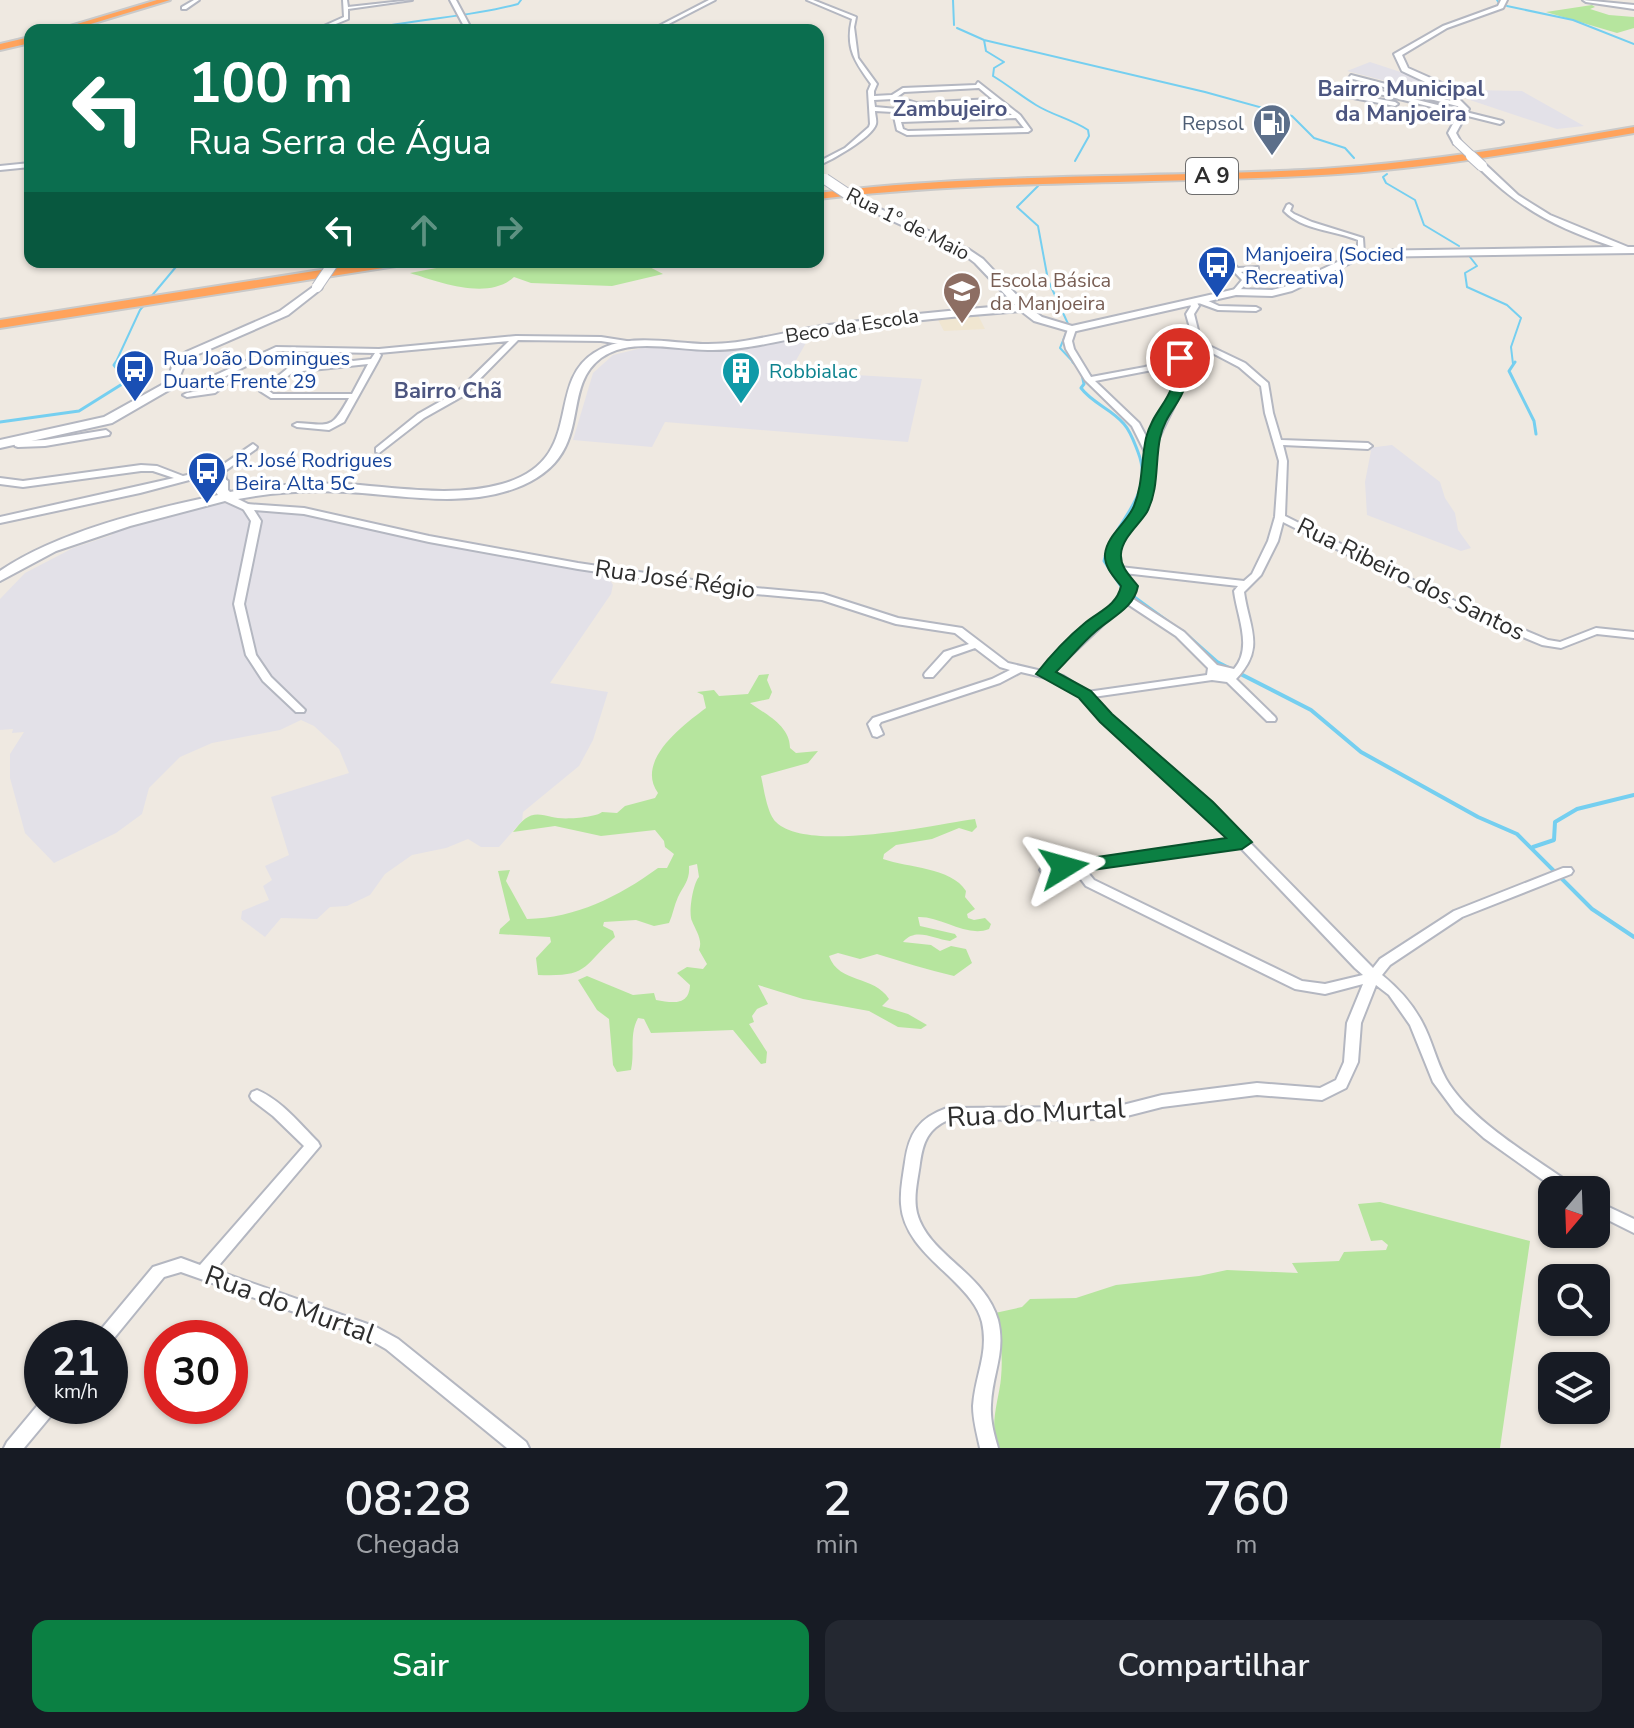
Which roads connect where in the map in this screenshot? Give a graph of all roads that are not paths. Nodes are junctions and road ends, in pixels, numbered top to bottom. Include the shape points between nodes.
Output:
1 (166, 0) edge
2 (173, 0) edge
3 (197, 0) edge
4 (345, 0) edge
5 (410, 0) edge
6 (453, 0) edge
7 (713, 0) edge
8 (809, 0) edge
9 (1504, 0) edge
10 (1590, 0) edge
11 (1634, 7) edge
12 (184, 8) dead end
13 (347, 8) junction
14 (82, 24) edge
15 (89, 24) edge
16 (332, 24) edge
17 (467, 24) edge
18 (665, 24) edge
19 (24, 41) edge
20 (0, 46) edge
21 (1351, 77) dead end
22 (1353, 86) dead end
23 (1345, 95) dead end
24 (893, 97) junction
25 (872, 98) junction
26 (993, 101) junction
27 (873, 109) junction
28 (1461, 113) junction
29 (1018, 116) junction
30 (899, 120) junction
31 (1500, 122) dead end
32 (1634, 127) edge
33 (1320, 159) dead end
34 (1407, 160) junction
35 (824, 161) edge
36 (1421, 163) junction
37 (24, 166) edge
38 (1164, 166) dead end
39 (0, 168) edge
40 (1078, 176) junction
41 (1347, 178) dead end
42 (824, 181) edge
43 (824, 183) edge
44 (1192, 187) dead end
45 (824, 195) edge
46 (1289, 206) dead end
47 (1634, 250) edge
48 (1361, 254) junction
49 (1225, 259) dead end
50 (318, 268) edge
51 (330, 268) edge
52 (354, 268) edge
53 (1256, 268) dead end
54 (1236, 270) junction
55 (1308, 279) junction
56 (1246, 280) junction
57 (191, 291) junction
58 (1236, 292) junction
59 (1196, 301) junction
60 (104, 305) junction
61 (1023, 308) junction
62 (1256, 309) dead end
63 (0, 318) edge
64 (0, 324) edge
65 (1066, 328) junction
66 (516, 338) junction
67 (1198, 343) junction
68 (633, 344) junction
69 (379, 351) junction
70 (1180, 358) junction
71 (374, 361) junction
72 (245, 364) junction
73 (1089, 380) junction
74 (172, 384) junction
75 (187, 395) dead end
76 (354, 396) junction
77 (297, 425) dead end
78 (106, 433) dead end
79 (17, 440) junction
80 (1277, 442) junction
81 (0, 444) edge
82 (1368, 446) dead end
83 (253, 447) dead end
84 (379, 450) dead end
85 (1149, 452) junction
86 (193, 476) junction
87 (0, 481) edge
88 (223, 482) junction
89 (241, 492) junction
90 (247, 507) junction
91 (1280, 517) junction
92 (0, 520) edge
93 (1116, 569) junction
94 (0, 577) edge
95 (1244, 584) junction
96 (1127, 595) junction
97 (1634, 635) edge
98 (978, 644) junction
99 (1017, 670) junction
100 (1212, 672) junction
101 (1045, 674) junction
102 (1235, 674) junction
103 (929, 675) dead end
104 (1085, 695) junction
105 (300, 710) dead end
106 (1271, 719) dead end
107 (877, 734) dead end
108 (1242, 842) junction
109 (1082, 865) junction
110 (1046, 870) dead end
111 (1567, 871) dead end
112 (1373, 977) junction
113 (257, 1096) dead end
114 (1549, 1176) edge
115 (1610, 1214) edge
116 (1634, 1226) edge
117 (203, 1273) junction
118 (119, 1320) edge
119 (33, 1424) edge
120 (13, 1448) edge
121 (520, 1448) edge
122 (989, 1448) edge

1 - 14 highway
2 - 15 highway
3 - 12 street
4 - 13 street
5 - 13 street
6 - 17 street
7 - 18 street
8 - 25 street via 854,18 854,53 873,80
9 - 28 street via 1501,7 1445,27 1398,54 1405,69 1441,86
10 - 11 street
13 - 16 street via 346,18
19 - 20 highway
21 - 28 street
22 - 28 street
23 - 28 street
24 - 25 street
24 - 26 street via 916,105
24 - 26 street via 903,90 979,85
25 - 27 street
26 - 29 street
27 - 30 street via 895,110
27 - 35 street via 871,128
28 - 31 street
28 - 47 street, bridge via 1452,133 1457,142 1519,202 1555,224
29 - 30 street
29 - 30 street via 1028,130 914,133 900,130
32 - 34 highway, A 9
32 - 36 highway, A 9
33 - 34 highway
34 - 40 highway, A 9
36 - 40 highway, A 9 via 1303,173
36 - 41 highway
37 - 39 street
38 - 40 highway
40 - 42 highway, A 9
40 - 44 highway
40 - 45 highway, A 9
43 - 61 street, Rua 1º de Maio, bridge via 965,251
46 - 48 street via 1294,220 1361,239
47 - 48 street
48 - 55 street
49 - 54 street
50 - 57 highway
51 - 74 street, bridge via 317,287 284,313 180,361
52 - 57 highway
53 - 54 street
54 - 56 street
55 - 56 street
55 - 58 street via 1272,293
56 - 58 street
57 - 60 highway
58 - 59 street
59 - 62 street via 1218,308
59 - 65 street
59 - 67 street via 1190,314
60 - 63 highway
60 - 64 highway
61 - 65 street, Rua 1º de Maio
61 - 68 street, Beco da Escola via 928,314 716,347
65 - 73 street via 1070,349
66 - 68 street
66 - 69 street
66 - 84 street via 460,394 421,416
67 - 70 street
67 - 80 street via 1242,365 1265,385
68 - 89 street via 599,354 583,367 555,457 540,473 509,486 447,493 321,487
69 - 71 street
69 - 72 street via 276,349
70 - 73 street
70 - 85 street via 1183,379
71 - 76 street
71 - 76 street via 291,370 264,391 271,396
72 - 74 street via 207,382
72 - 75 street via 212,391
73 - 85 street via 1136,425
74 - 79 street via 108,420
76 - 77 street via 335,425
78 - 79 street via 32,444
79 - 81 street
80 - 82 street
80 - 91 street via 1283,461
83 - 88 street
85 - 93 street via 1148,487 1140,510 1115,545
86 - 87 street via 175,477 154,468 23,484
86 - 88 street
86 - 92 street
88 - 89 street
88 - 90 street
88 - 94 street via 48,548
89 - 90 street
90 - 98 street, Rua José Régio via 304,511 578,566 823,597 896,621 958,630
90 - 105 street via 256,521 239,604 251,655 267,679
91 - 95 street via 1262,564
91 - 97 street, Rua Ribeiro dos Santos via 1455,605 1546,643 1561,645 1596,631
93 - 95 street
93 - 96 street via 1130,586
95 - 102 street via 1239,596 1248,648
96 - 100 street via 1180,634
96 - 101 street
98 - 99 street, Rua José Régio
98 - 103 street via 948,654
99 - 101 street, Rua José Régio
99 - 107 street via 877,720
100 - 102 street
100 - 104 street
101 - 104 street, Rua José Régio
102 - 106 street
104 - 108 street, Rua José Régio
108 - 109 street
108 - 112 street, Rua José Régio
109 - 110 street
109 - 112 street via 1080,871 1090,883 1300,986 1325,989
111 - 112 street via 1458,914 1385,962
112 - 114 street, Rua José Régio via 1394,992 1416,1023 1440,1082 1461,1109
112 - 122 street, Rua do Murtal via 1354,1023 1351,1062 1341,1084 1322,1094 1257,1089 1115,1113 947,1114 923,1127 915,1146 910,1214 921,1240 968,1280 986,1312 993,1339 981,1408
113 - 117 street via 313,1146
115 - 116 street
117 - 118 street, Rua do Murtal via 181,1265 159,1272
117 - 121 street, Rua do Murtal via 392,1344
119 - 120 street

